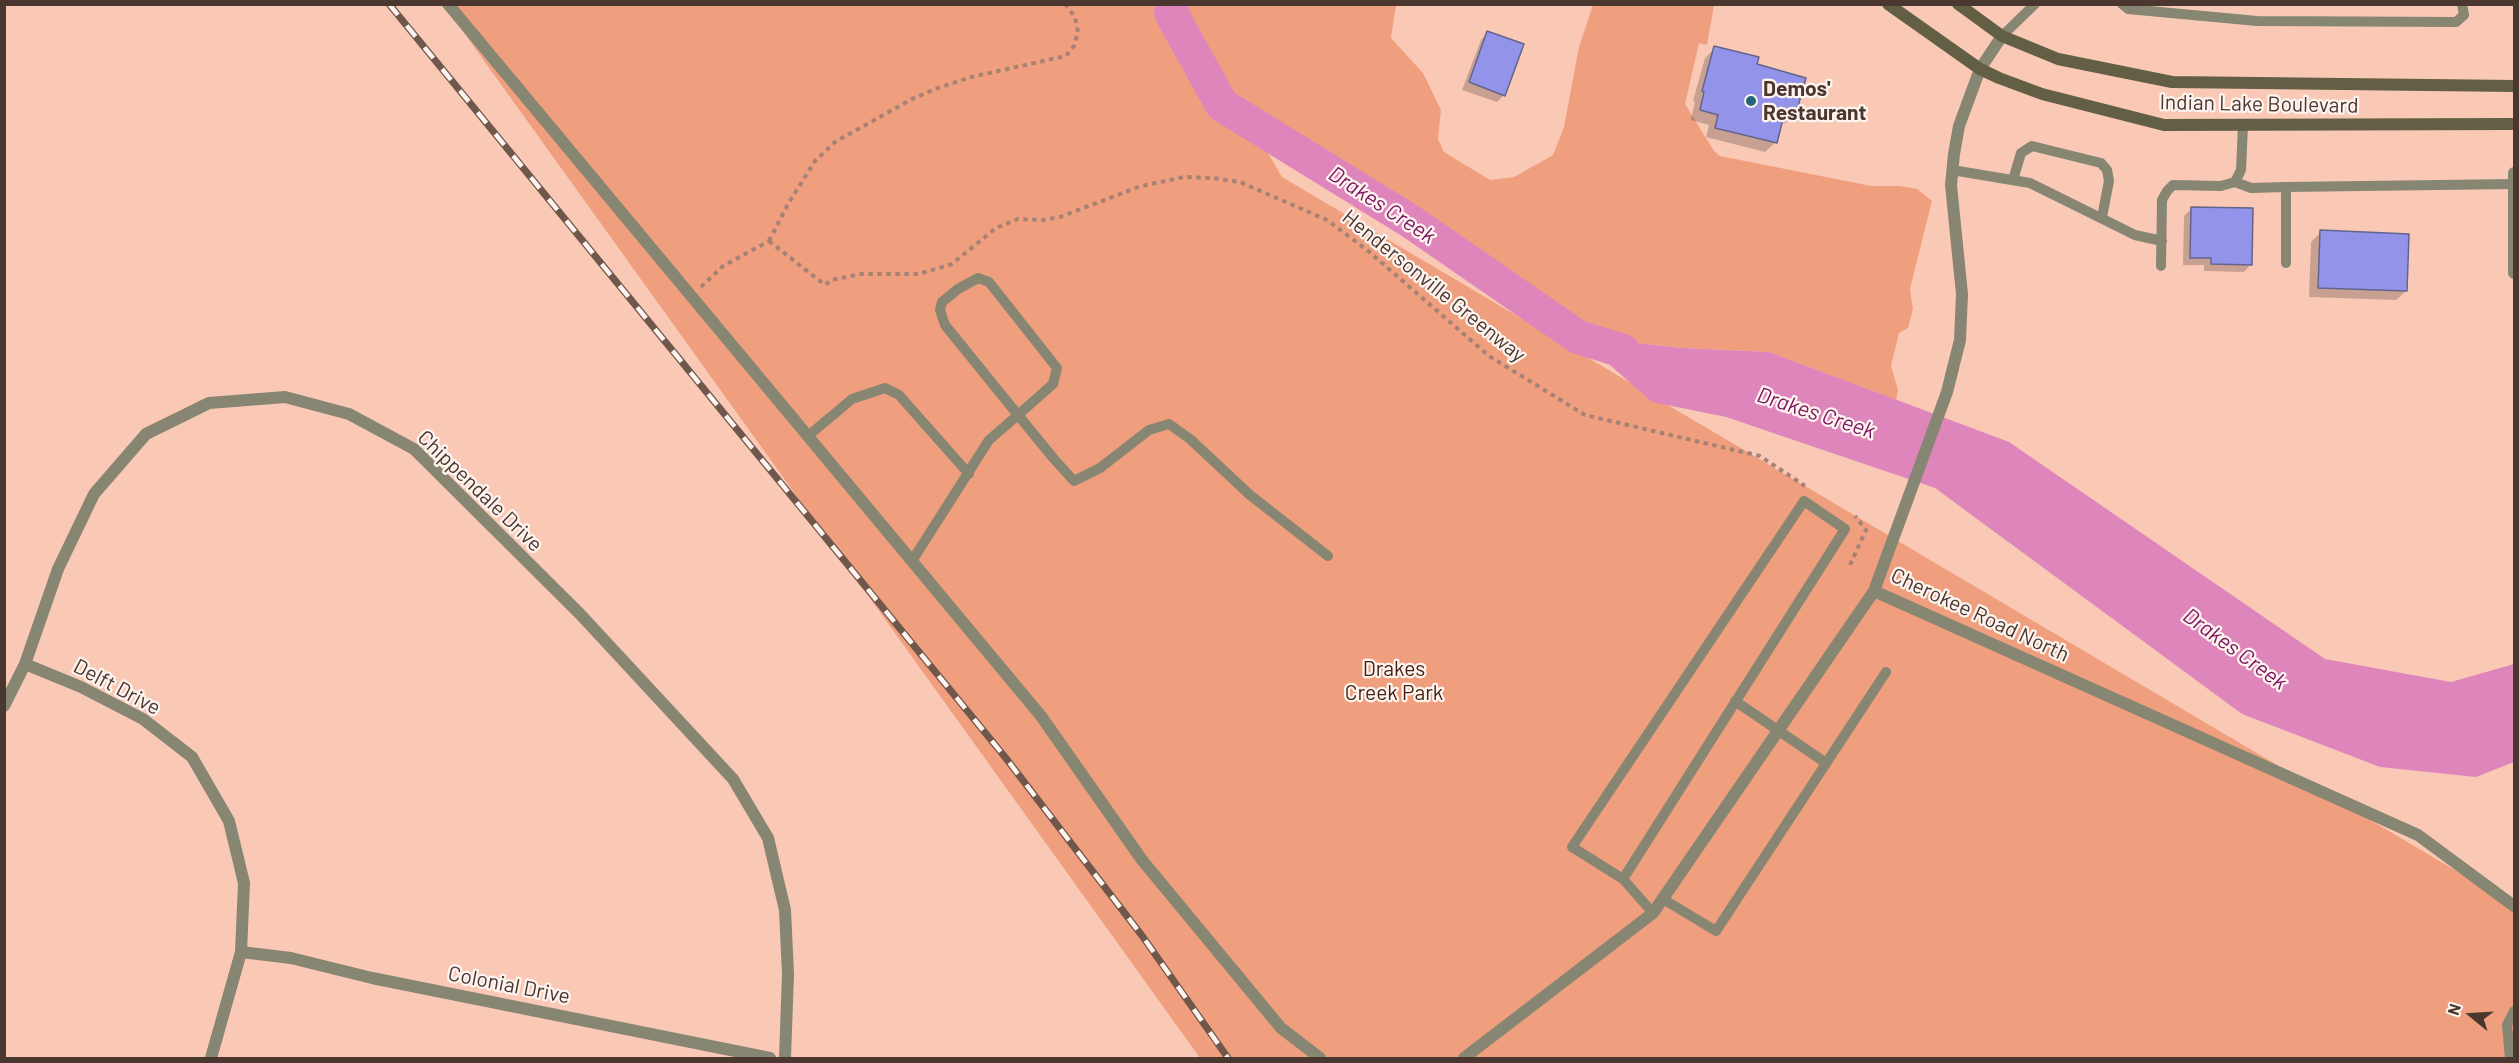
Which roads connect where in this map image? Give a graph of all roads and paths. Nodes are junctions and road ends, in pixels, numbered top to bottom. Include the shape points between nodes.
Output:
1 (448, 4) edge
2 (1065, 4) edge
3 (1888, 4) edge
4 (1958, 4) edge
5 (2035, 4) edge
6 (2122, 4) edge
7 (2462, 4) edge
8 (2002, 36) junction
9 (1980, 69) junction
10 (2514, 86) edge
11 (2514, 124) edge
12 (2243, 125) junction
13 (1952, 170) junction
14 (2514, 173) edge
15 (2013, 180) junction
16 (2235, 182) junction
17 (2514, 184) edge
18 (2286, 188) junction
19 (2103, 217) junction
20 (769, 241) junction
21 (2162, 241) junction
22 (2286, 263) dead end
23 (2161, 266) dead end
24 (2514, 273) edge
25 (693, 298) junction
26 (1018, 415) junction
27 (808, 436) junction
28 (969, 474) junction
29 (1808, 488) dead end
30 (1847, 512) dead end
31 (1328, 556) dead end
32 (912, 561) junction
33 (1850, 565) dead end
34 (1874, 591) junction
35 (25, 664) junction
36 (1886, 672) dead end
37 (1735, 701) junction
38 (4, 706) edge
39 (1779, 730) junction
40 (1826, 763) junction
41 (1623, 879) junction
42 (1663, 899) junction
43 (2514, 906) edge
44 (1653, 913) junction
45 (241, 952) junction
46 (2514, 1011) edge
47 (211, 1059) edge
48 (770, 1059) edge
49 (785, 1059) edge
50 (1320, 1059) edge
51 (1464, 1059) edge
52 (2510, 1059) edge

1 - 25 street
2 - 20 path via 1075,17 1078,32 1066,56 938,88 835,142 815,161
3 - 9 main road, Indian Lake Boulevard
4 - 8 main road, Indian Lake Boulevard
5 - 8 lane
6 - 7 lane via 2128,9 2258,21 2445,22 2456,22 2464,15
8 - 9 street, Cherokee Road North
8 - 10 main road, Indian Lake Boulevard via 2058,59 2172,82
9 - 12 main road, Indian Lake Boulevard via 2042,94 2164,125
9 - 13 street, Cherokee Road North via 1959,126
11 - 12 main road, Indian Lake Boulevard
12 - 16 lane via 2241,170
13 - 15 lane
13 - 34 street, Cherokee Road North via 1962,294 1960,340 1947,392
14 - 17 street
15 - 19 lane via 2030,183
15 - 19 lane via 2021,153 2032,146 2101,163 2108,170 2109,181
16 - 18 lane via 2251,188
16 - 21 lane via 2221,186 2173,185 2162,200
17 - 18 lane
17 - 24 street
18 - 22 lane
19 - 21 lane via 2135,235
20 - 25 path via 723,267 705,281
20 - 29 path, Hendersonville Greenway via 825,285 831,280 861,274 919,274 952,264 996,228 1018,219 1060,217 1141,186 1184,177 1240,182 1327,220 1489,356 1585,415 1760,456
21 - 23 lane
25 - 27 street
26 - 26 lane via 1053,384 1057,368 988,282 978,278 942,302 940,310 945,325
26 - 28 lane via 989,440
26 - 31 lane via 1074,481 1100,468 1149,430 1169,424
27 - 28 lane via 852,399 885,388 899,395
27 - 32 street
28 - 32 lane
30 - 33 path via 1866,530
32 - 50 street via 1041,716 1149,869 1281,1028
34 - 39 street
34 - 43 street, Cherokee Road North via 2418,835
35 - 38 street, Chippendale Drive
35 - 45 street, Delft Drive via 81,687 142,719 192,757 229,821 244,883
35 - 49 street, Chippendale Drive via 58,569 94,494 146,434 208,403 285,397 349,414 414,450 580,614 733,779 768,838 785,910
36 - 40 lane
37 - 39 lane
37 - 41 lane
37 - 41 lane via 1845,529 1804,501 1572,847
39 - 40 lane
39 - 42 street
40 - 42 lane via 1716,931
41 - 44 lane
42 - 44 street
44 - 51 street
45 - 47 street, Delft Drive
45 - 48 street, Colonial Drive via 291,958
46 - 52 lane via 2507,1025

